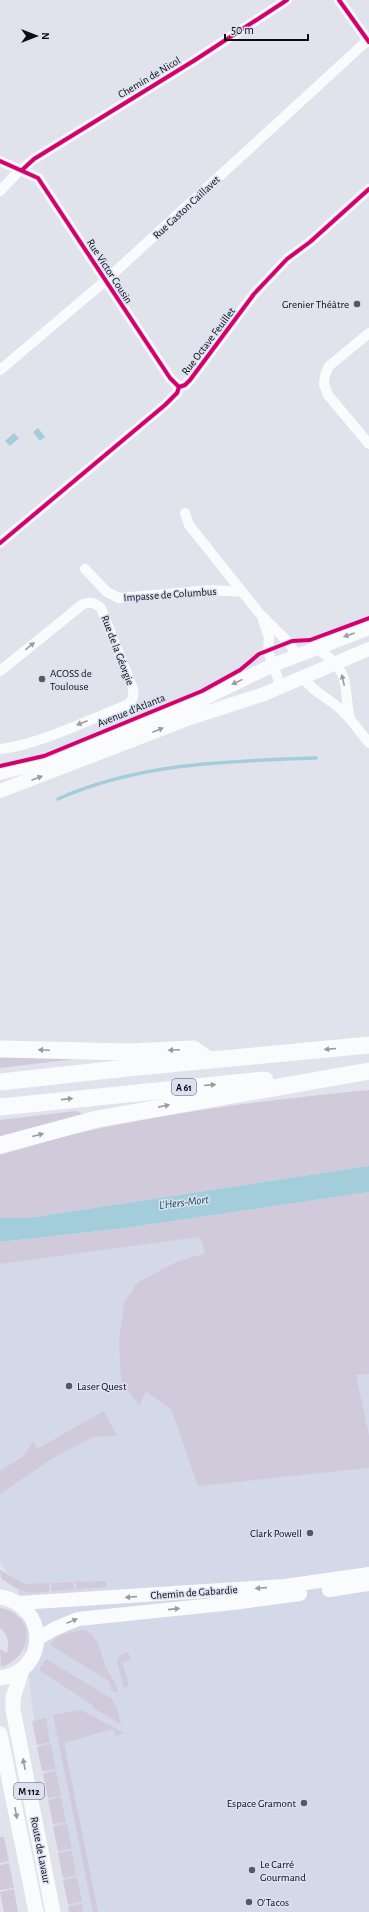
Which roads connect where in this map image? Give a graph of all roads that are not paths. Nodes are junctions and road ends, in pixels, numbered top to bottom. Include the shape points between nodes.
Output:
1 (287, 0) edge
2 (339, 0) edge
3 (368, 41) edge
4 (0, 161) edge
5 (22, 170) junction
6 (369, 189) edge
7 (0, 191) edge
8 (105, 281) junction
9 (369, 333) edge
10 (0, 370) edge
11 (179, 387) junction
12 (369, 444) edge
13 (185, 513) dead end
14 (0, 543) edge
15 (85, 569) dead end
16 (243, 592) junction
17 (259, 613) junction
18 (369, 628) edge
19 (315, 648) junction
20 (369, 649) edge
21 (297, 655) junction
22 (335, 664) junction
23 (273, 665) junction
24 (0, 670) edge
25 (303, 677) junction
26 (281, 687) junction
27 (350, 718) junction
28 (369, 743) edge
29 (0, 749) edge
30 (0, 773) edge
31 (0, 791) edge
32 (369, 1045) edge
33 (0, 1049) edge
34 (209, 1060) junction
35 (369, 1071) edge
36 (0, 1082) edge
37 (0, 1107) edge
38 (0, 1145) edge
39 (369, 1574) edge
40 (369, 1584) edge
41 (7, 1596) edge
42 (37, 1639) junction
43 (22, 1670) junction
44 (0, 1678) edge
45 (0, 1734) edge
46 (36, 1912) edge
47 (53, 1912) edge

1 - 5 street, Chemin de Nicol via 34,159
2 - 3 street
3 - 8 street, Rue Gaston Caillavet
4 - 5 street, Rue Victor Cousin
5 - 7 street, Chemin de Nicol
5 - 8 street, Rue Victor Cousin via 38,178
6 - 11 street, Rue Octave Feuillet via 310,242 287,259 254,294 190,380
8 - 10 street, Rue Gaston Caillavet
8 - 11 street, Rue Victor Cousin via 170,378
9 - 12 street via 330,366 324,384 328,395
11 - 14 street, Rue Octave Feuillet via 178,393 165,405
13 - 16 street, Impasse de Columbus via 189,525
15 - 16 street, Impasse de Columbus via 107,592 119,598 212,590
16 - 17 street, Impasse de Columbus
17 - 21 street, Impasse de Columbus via 288,642
17 - 23 street, Impasse de Columbus via 267,630 268,651
18 -> 19 main road, Avenue d'Atlanta
19 - 21 main road, Avenue d'Atlanta
19 - 22 street via 325,653
20 - 22 main road
21 - 23 main road, Avenue d'Atlanta
21 - 25 main road
22 - 25 main road
27 -> 22 street via 342,673
23 - 26 street, Impasse de Columbus
23 -> 30 main road, Avenue d'Atlanta via 178,711 59,758
24 -> 29 street, Rue de la Géorgie via 83,604 96,603 101,608 134,696 127,705 38,740
25 - 26 main road
25 - 27 street via 308,685
31 -> 26 main road via 190,718
27 - 28 street
32 -> 34 highway, A 61
34 -> 33 highway via 193,1049 108,1052
34 - 36 highway, A 61
37 -> 35 highway, A 61 via 162,1089
38 -> 35 highway via 97,1119
39 -> 41 main road, Chemin de Gabardie via 285,1586
42 -> 40 main road, Chemin de Gabardie via 78,1619 233,1603
41 - 42 main road via 30,1615
42 - 43 main road, Route de Lavaur via 34,1652
43 - 44 main road
47 -> 43 main road, Route de Lavaur / M 112 via 13,1710 13,1698
45 -> 46 main road, Route de Lavaur / M 112

